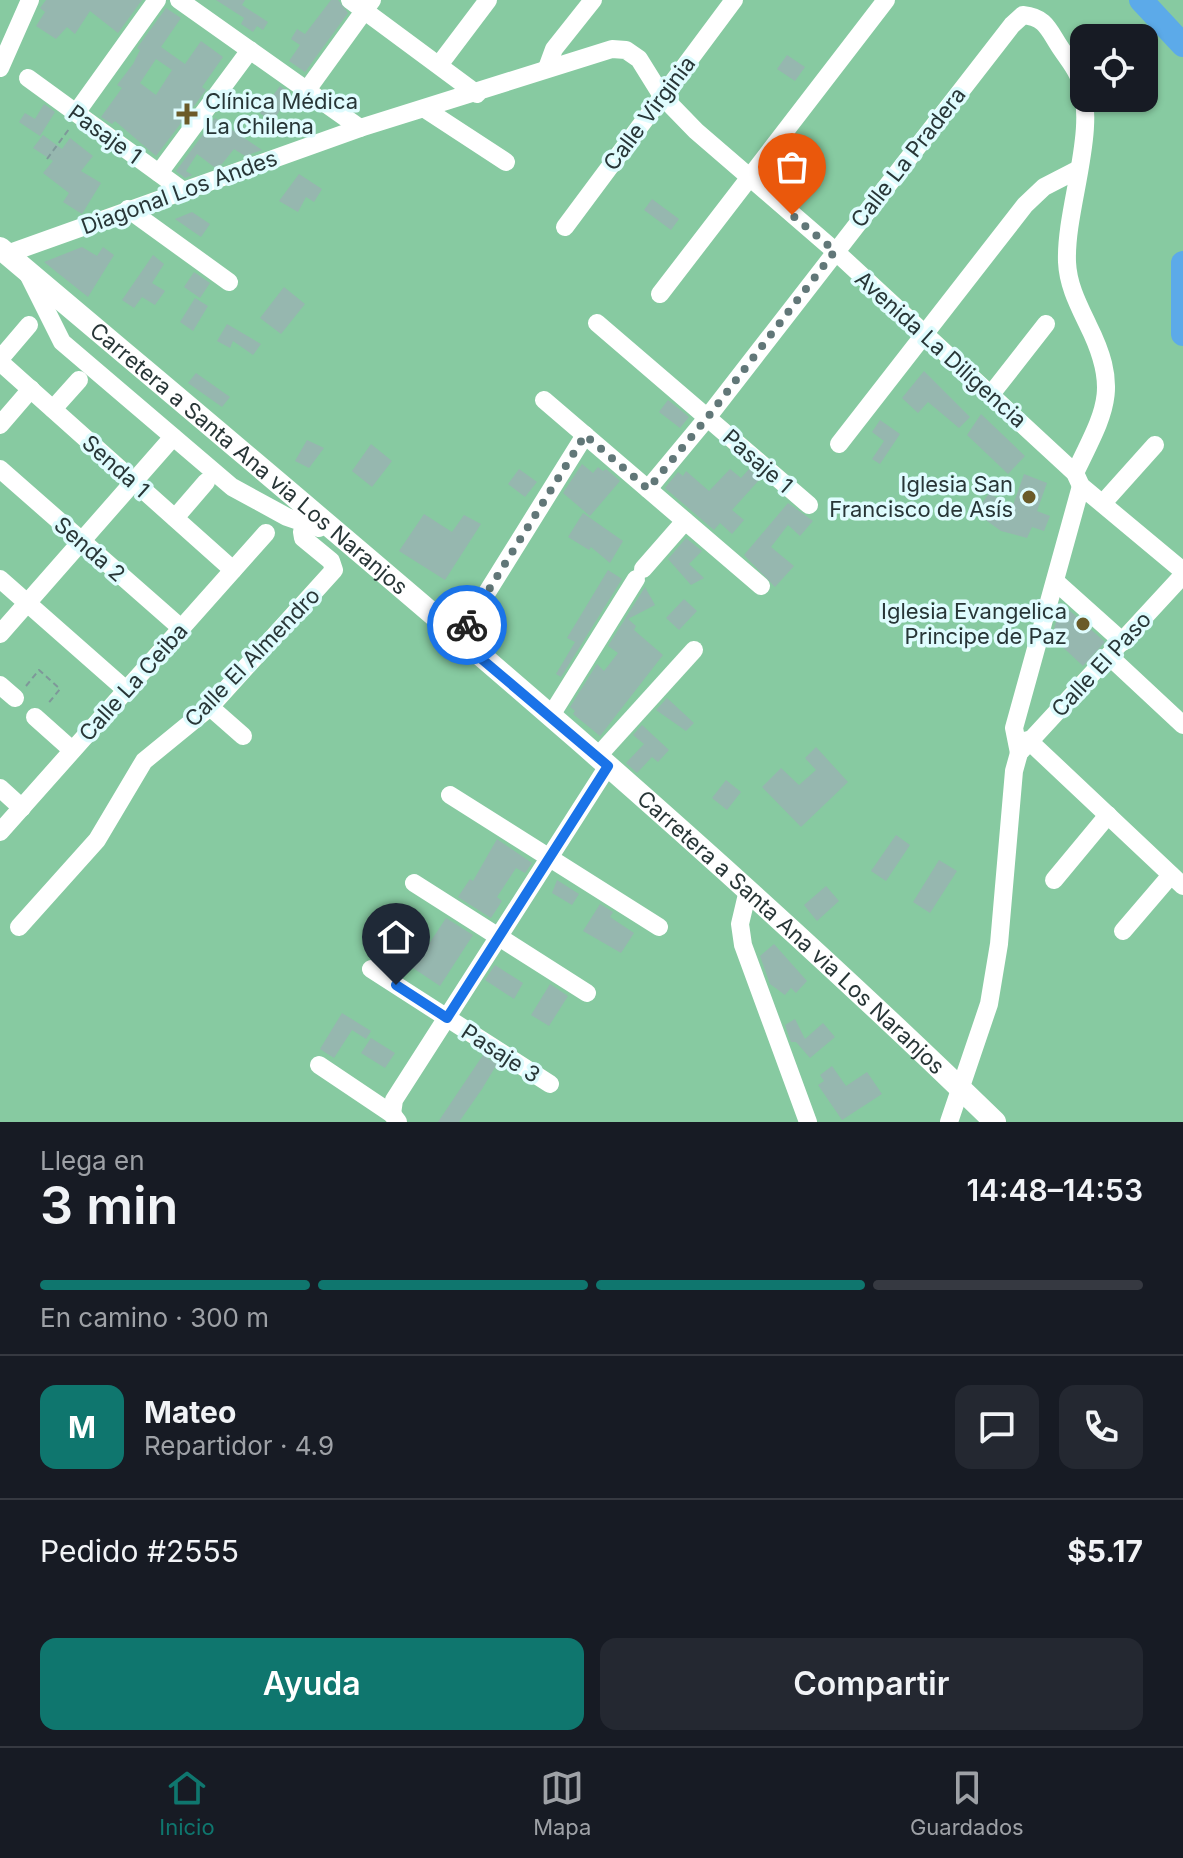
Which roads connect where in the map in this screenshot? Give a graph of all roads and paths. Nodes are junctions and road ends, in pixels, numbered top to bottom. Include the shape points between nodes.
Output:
1 (30, 0) edge
2 (157, 0) edge
3 (179, 0) edge
4 (488, 0) edge
5 (593, 0) edge
6 (734, 0) edge
7 (886, 0) edge
8 (362, 4) edge
9 (250, 50) junction
10 (626, 50) joint
11 (439, 65) junction
12 (0, 68) edge
13 (547, 68) junction
14 (28, 78) dead end
15 (307, 90) junction
16 (477, 94) junction
17 (662, 96) junction
18 (425, 109) junction
19 (78, 114) junction
20 (360, 128) junction
21 (47, 159) dead end
22 (506, 162) dead end
23 (1077, 170) junction
24 (159, 173) junction
25 (750, 178) junction
26 (182, 190) junction
27 (128, 209) junction
28 (565, 227) dead end
29 (4, 251) edge
30 (835, 251) junction
31 (25, 270) junction
32 (229, 282) dead end
33 (660, 294) dead end
34 (597, 323) dead end
35 (1046, 324) dead end
36 (29, 325) dead end
37 (925, 333) junction
38 (0, 360) edge
39 (79, 380) dead end
40 (31, 389) junction
41 (992, 393) junction
42 (544, 400) dead end
43 (53, 409) junction
44 (707, 418) junction
45 (0, 425) edge
46 (585, 435) junction
47 (173, 437) junction
48 (839, 444) dead end
49 (1155, 445) dead end
50 (0, 469) edge
51 (1078, 479) junction
52 (134, 482) junction
53 (206, 482) dead end
54 (648, 489) junction
55 (1103, 503) junction
56 (809, 505) dead end
57 (175, 518) junction
58 (685, 521) junction
59 (307, 526) junction
60 (331, 530) junction
61 (266, 533) dead end
62 (81, 542) junction
63 (233, 570) junction
64 (1183, 573) edge
65 (0, 579) edge
66 (1056, 582) junction
67 (761, 586) dead end
68 (27, 603) junction
69 (181, 628) junction
70 (0, 634) edge
71 (458, 639) junction
72 (1123, 642) junction
73 (694, 650) dead end
74 (1109, 656) junction
75 (0, 685) edge
76 (126, 690) junction
77 (15, 698) joint
78 (210, 707) junction
79 (35, 717) joint
80 (550, 717) junction
81 (1181, 720) edge
82 (243, 736) dead end
83 (1024, 746) junction
84 (72, 750) junction
85 (602, 761) junction
86 (0, 788) edge
87 (450, 795) dead end
88 (22, 808) junction
89 (1108, 815) junction
90 (0, 832) edge
91 (550, 857) junction
92 (1054, 880) dead end
93 (1177, 880) edge
94 (414, 883) dead end
95 (748, 890) junction
96 (19, 927) dead end
97 (659, 927) dead end
98 (1123, 931) dead end
99 (499, 937) junction
100 (371, 969) dead end
101 (587, 993) dead end
102 (447, 1018) junction
103 (319, 1065) dead end
104 (550, 1084) dead end
105 (958, 1086) junction
106 (395, 1118) edge
107 (808, 1122) edge
108 (949, 1122) edge
109 (995, 1122) edge

1 - 12 street
2 - 19 street
3 - 9 street
4 - 11 street
5 - 13 street via 554,49
6 - 17 street, Calle Virginia
7 - 25 street
8 - 11 street
8 - 15 street
9 - 15 street
9 - 24 street
10 - 13 street, Diagonal Los Andes via 595,52
10 - 17 street, Avenida La Diligencia via 650,71
11 - 16 street
13 - 16 street, Diagonal Los Andes
14 - 19 street, Pasaje 1
15 - 20 street
16 - 18 street, Diagonal Los Andes
17 - 25 street, Avenida La Diligencia
17 - 28 street, Calle Virginia
18 - 20 street, Diagonal Los Andes
18 - 22 street
19 - 21 path
19 - 24 street, Pasaje 1
20 - 26 street, Diagonal Los Andes
23 - 30 street, Calle La Pradera via 1085,134 1078,76 1048,26 1023,15
23 - 37 street via 1044,187 1025,205
23 - 51 street via 1069,281 1105,362 1107,389
24 - 26 street, Pasaje 1
25 - 30 street, Avenida La Diligencia
25 - 33 street
26 - 27 street, Diagonal Los Andes
27 - 29 street, Diagonal Los Andes
27 - 32 street
29 - 31 main road, Carretera a Santa Ana via Los Naranjos
30 - 37 street, Avenida La Diligencia
30 - 44 street, Calle La Pradera
31 - 47 street via 62,342
31 - 60 main road, Carretera a Santa Ana via Los Naranjos
34 - 44 street, Pasaje 1
35 - 41 street
36 - 38 street
37 - 41 street, Avenida La Diligencia
37 - 48 street
38 - 40 street, Senda 1
39 - 43 street
40 - 43 street, Senda 1
40 - 45 street
41 - 51 street, Avenida La Diligencia
42 - 46 street
43 - 52 street, Senda 1
44 - 54 street, Calle La Pradera
44 - 56 street, Pasaje 1
46 - 54 street
46 - 71 street
47 - 52 street
47 - 59 street via 232,487
49 - 55 street
50 - 62 street, Senda 2
51 - 55 street, Avenida La Diligencia
51 - 66 street
52 - 57 street, Senda 1
52 - 62 street
53 - 57 street
54 - 58 street
55 - 64 street, Avenida La Diligencia
57 - 63 street, Senda 1
58 - 67 street
58 - 80 street via 640,574
59 - 60 street
59 - 78 street, Calle El Almendro via 303,538 331,561 334,570
60 - 71 main road, Carretera a Santa Ana via Los Naranjos
61 - 63 street, Calle La Ceiba
62 - 68 street
62 - 69 street, Senda 2
63 - 69 street, Calle La Ceiba
64 - 72 street, Calle El Paso
65 - 68 street
66 - 72 street
66 - 83 street via 1014,728
68 - 70 street
68 - 76 street
69 - 76 street, Calle La Ceiba
71 - 80 main road, Carretera a Santa Ana via Los Naranjos
72 - 74 street, Calle El Paso
73 - 85 street
74 - 81 street
74 - 83 street, Calle El Paso
75 - 77 street
76 - 84 street, Calle La Ceiba
77 - 79 path via 39,670 60,689
78 - 82 street
78 - 96 street, Calle El Almendro via 144,761 97,840
79 - 84 street
80 - 85 main road, Carretera a Santa Ana via Los Naranjos
83 - 89 street
83 - 105 street via 1014,771 989,1004
84 - 88 street, Calle La Ceiba
85 - 91 street via 595,785
85 - 95 main road, Carretera a Santa Ana via Los Naranjos
86 - 88 street
87 - 91 street
88 - 90 street, Calle La Ceiba
89 - 92 street
89 - 93 street
91 - 97 street
91 - 99 street
93 - 98 street
94 - 99 street
95 - 105 main road, Carretera a Santa Ana via Los Naranjos
95 - 107 street via 740,924 758,991
99 - 101 street
99 - 102 street
100 - 102 street, Pasaje 3
102 - 104 street, Pasaje 3
102 - 106 street via 394,1100
103 - 106 street
105 - 108 street
105 - 109 main road, Carretera a Santa Ana via Los Naranjos

